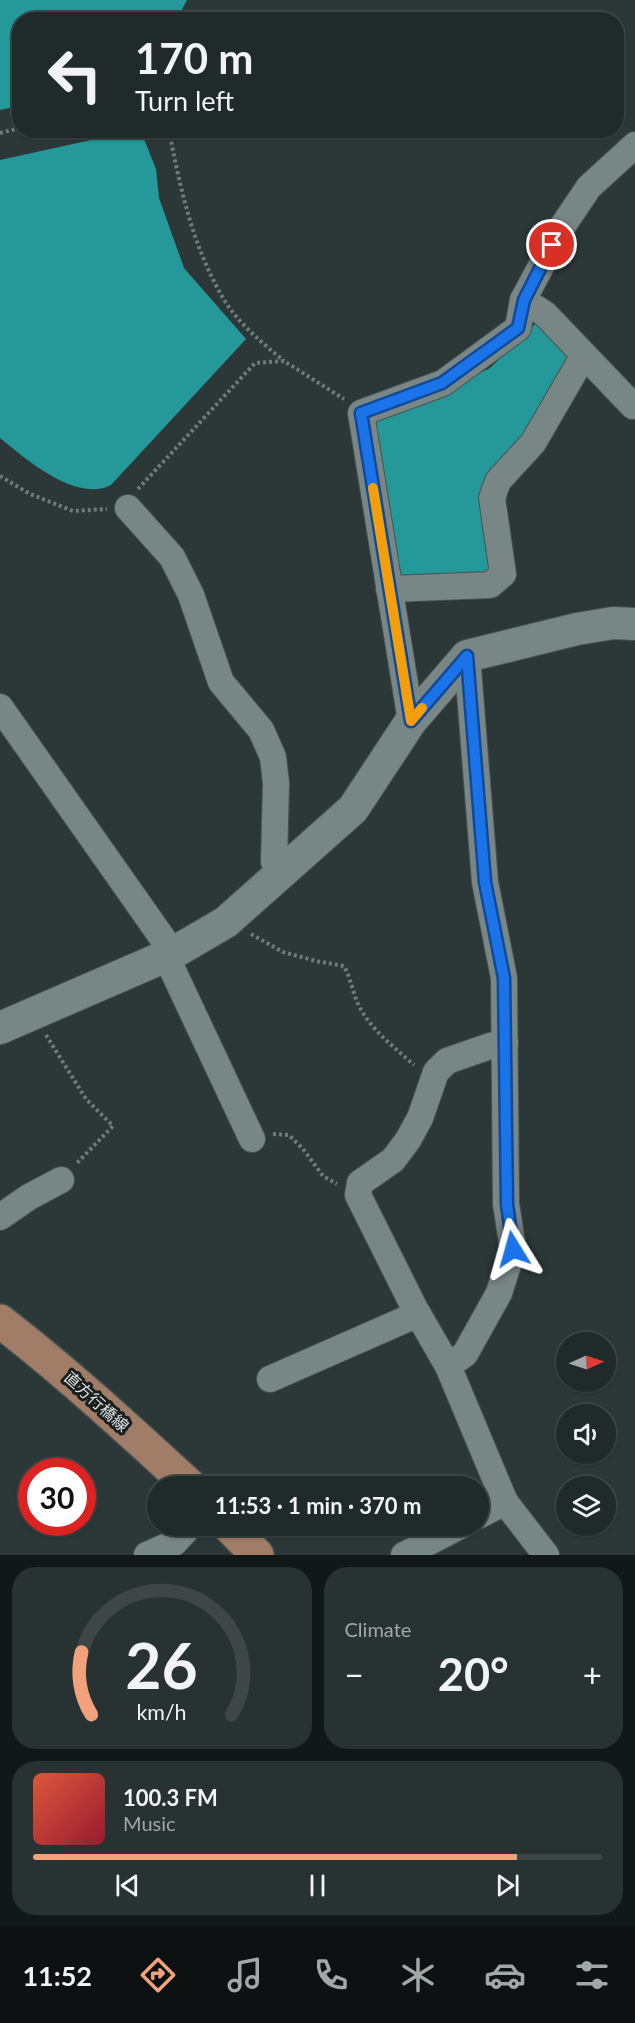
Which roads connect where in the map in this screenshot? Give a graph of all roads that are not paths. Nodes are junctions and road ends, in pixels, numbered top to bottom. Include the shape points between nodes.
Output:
1 (635, 145) edge
2 (524, 300) junction
3 (584, 355) junction
4 (633, 406) dead end
5 (128, 508) road end
6 (389, 589) junction
7 (635, 624) edge
8 (467, 656) junction
9 (0, 707) edge
10 (411, 721) junction
11 (280, 874) junction
12 (169, 955) junction
13 (0, 1028) edge
14 (505, 1043) junction
15 (252, 1139) road end
16 (61, 1180) road end
17 (0, 1217) edge
18 (418, 1314) junction
19 (0, 1321) edge
20 (448, 1366) junction
21 (270, 1379) dead end
22 (179, 1476) edge
23 (505, 1502) junction
24 (489, 1510) edge
25 (181, 1536) edge
26 (239, 1536) edge
27 (441, 1536) edge
28 (147, 1555) edge
29 (257, 1555) edge
30 (404, 1555) edge
31 (546, 1555) edge

1 - 2 street via 589,186 562,227
2 - 3 street via 545,314
2 - 6 street via 518,328 442,383 361,413
3 - 4 street
3 - 6 street via 533,443 498,481 492,498 503,574 490,585
5 - 11 street via 172,557 191,595 221,682 261,730 273,757 274,862
6 - 10 street
7 - 8 street via 613,623
8 - 10 street
8 - 14 street via 485,882 504,978
9 - 12 street
10 - 11 street via 353,809
11 - 12 street via 226,922
12 - 13 street
12 - 15 street
14 - 18 street via 447,1061 436,1072 408,1140 393,1160 360,1183 357,1195
14 - 20 street via 507,1204 513,1249 499,1293 465,1354
16 - 17 street
18 - 20 street
18 - 21 street
19 - 22 main road, 直方行橋線 via 92,1396
20 - 23 street
23 - 24 street
23 - 31 street
25 - 28 street
26 - 29 main road
27 - 30 street

